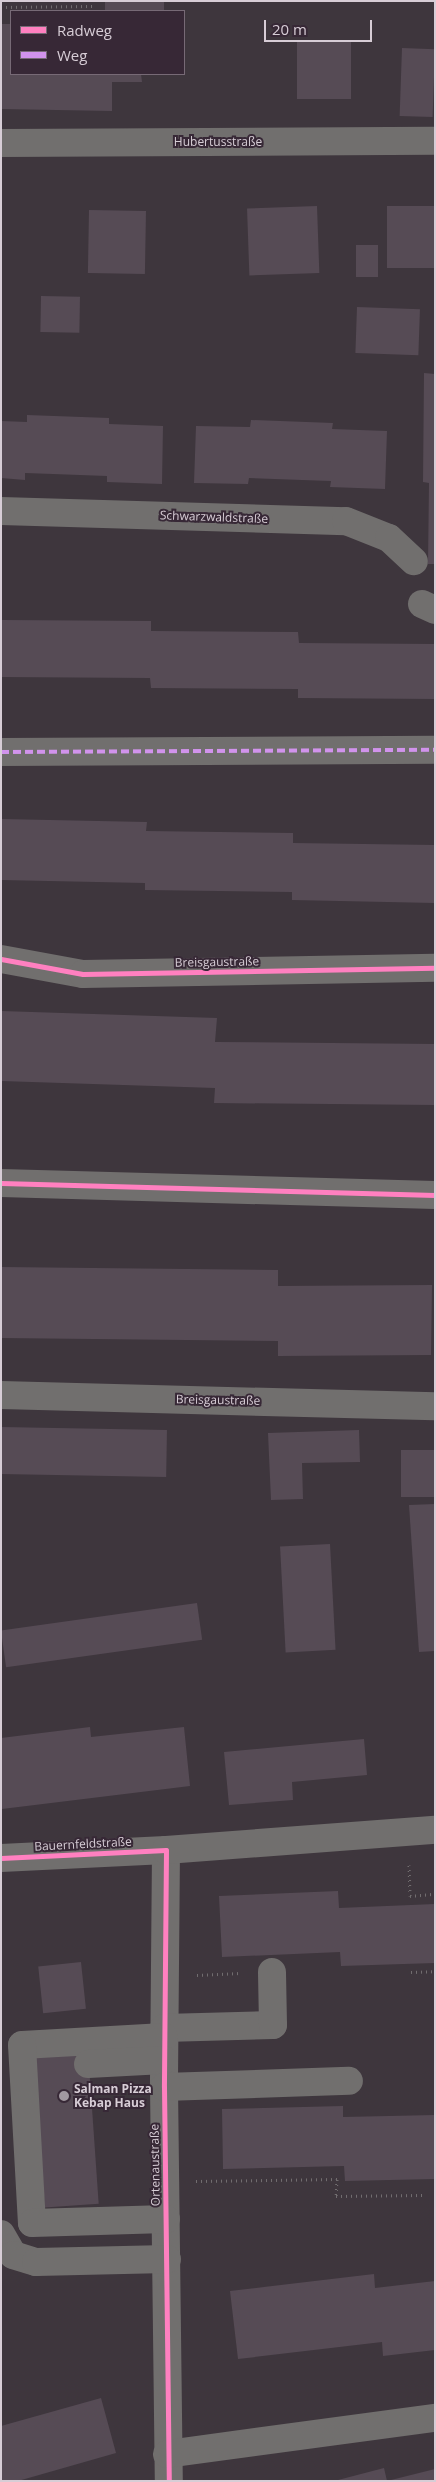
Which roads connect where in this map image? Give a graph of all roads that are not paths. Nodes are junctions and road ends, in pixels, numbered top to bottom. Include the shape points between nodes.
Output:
1 (435, 141) edge
2 (1, 143) edge
3 (1, 511) edge
4 (414, 561) dead end
5 (435, 750) edge
6 (1, 752) edge
7 (1, 959) edge
8 (435, 968) edge
9 (1, 1183) edge
10 (435, 1194) edge
11 (1, 1395) edge
12 (435, 1406) edge
13 (435, 1830) edge
14 (166, 1850) junction
15 (1, 1858) edge
16 (272, 1972) dead end
17 (164, 2042) junction
18 (88, 2064) dead end
19 (349, 2081) dead end
20 (164, 2087) junction
21 (166, 2218) junction
22 (1, 2234) edge
23 (167, 2259) junction
24 (435, 2418) edge
25 (168, 2454) junction
26 (169, 2481) edge

1 - 2 street, Hubertusstraße
3 - 4 street, Schwarzwaldstraße via 346,521 389,538
5 - 6 street
7 - 8 street, Breisgaustraße via 83,974
9 - 10 street
11 - 12 street, Breisgaustraße
13 - 14 street, Bauernfeldstraße
14 - 15 street, Bauernfeldstraße
14 - 17 street, Ortenaustraße
16 - 17 street via 274,2025
17 - 18 street
17 - 20 street, Ortenaustraße
17 - 21 street via 22,2045 32,2223
19 - 20 street
20 - 21 street, Ortenaustraße
21 - 23 street, Ortenaustraße
22 - 23 street via 12,2255 36,2262
23 - 25 street, Ortenaustraße
24 - 25 street
25 - 26 street, Ortenaustraße

